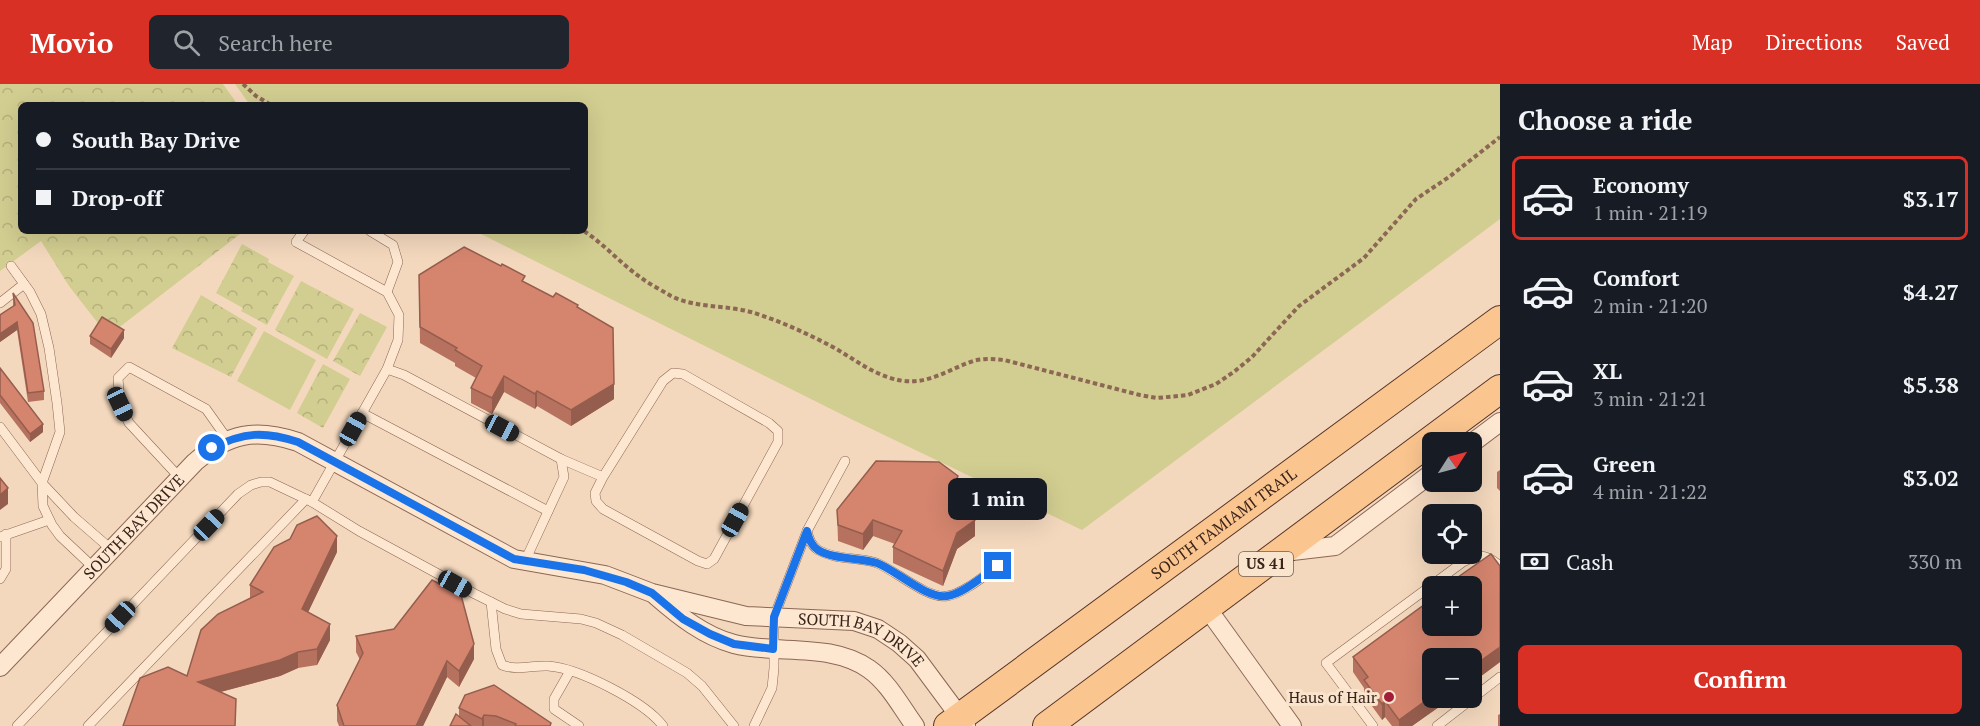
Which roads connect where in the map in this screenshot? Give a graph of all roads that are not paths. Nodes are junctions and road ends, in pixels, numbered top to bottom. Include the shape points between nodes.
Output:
1 (302, 234) edge
2 (375, 234) edge
3 (10, 266) dead end
4 (24, 284) junction
5 (387, 292) junction
6 (0, 303) edge
7 (1500, 320) edge
8 (387, 369) junction
9 (1500, 389) edge
10 (362, 413) junction
11 (1500, 422) edge
12 (0, 427) edge
13 (1482, 436) edge
14 (228, 440) junction
15 (561, 459) junction
16 (845, 461) dead end
17 (335, 463) junction
18 (603, 477) junction
19 (180, 478) junction
20 (1422, 481) edge
21 (42, 483) junction
22 (309, 500) junction
23 (548, 511) junction
24 (50, 520) junction
25 (807, 531) junction
26 (3, 536) edge
27 (112, 550) junction
28 (1282, 552) junction
29 (525, 561) junction
30 (998, 566) dead end
31 (1500, 566) edge
32 (94, 568) junction
33 (0, 579) edge
34 (652, 593) junction
35 (491, 602) junction
36 (1207, 608) junction
37 (774, 617) junction
38 (773, 649) junction
39 (0, 667) edge
40 (570, 671) junction
41 (1500, 677) edge
42 (1370, 722) edge
43 (958, 723) edge
44 (17, 726) edge
45 (88, 726) edge
46 (579, 726) edge
47 (663, 726) edge
48 (734, 726) edge
49 (754, 726) edge
50 (915, 726) edge
51 (1047, 726) edge
52 (1292, 726) edge
53 (1357, 726) edge
54 (1437, 726) edge

1 - 5 lane via 296,242
2 - 5 lane via 393,246 398,262
3 - 4 lane
4 - 6 lane
4 - 21 lane via 41,314 60,432
5 - 8 lane via 399,315 398,340
7 - 43 main road, SOUTH TAMIAMI TRAIL
8 - 10 lane
8 - 15 lane
9 - 28 main road, US 41
10 - 17 lane
10 - 23 lane
11 - 13 street
12 - 21 lane
14 - 17 street, SOUTH BAY DRIVE via 254,434 277,435
14 - 19 street, SOUTH BAY DRIVE via 212,448
14 - 19 lane via 206,409 129,367 118,378 120,404 129,423
15 - 18 lane
15 - 23 lane via 564,477
16 - 25 lane
17 - 22 lane
17 - 29 street, SOUTH BAY DRIVE via 494,549
18 - 18 lane via 663,381 673,374 683,374 778,431 778,442 714,559 707,564 603,509 595,493
19 - 27 street, SOUTH BAY DRIVE
20 - 28 street via 1335,546
21 - 24 lane via 43,506
21 - 27 lane
22 - 35 lane
22 - 44 lane via 270,482 243,489
22 - 45 lane
23 - 29 lane
24 - 26 lane
24 - 32 lane via 60,536
25 - 30 lane via 809,541 818,549 877,563 945,597
25 - 37 lane
26 - 33 lane via 7,563
27 - 32 street, SOUTH BAY DRIVE
28 - 36 main road, US 41
29 - 34 street, SOUTH BAY DRIVE via 605,575
31 - 42 lane via 1479,555 1463,562 1326,663
32 - 39 street, SOUTH BAY DRIVE
34 - 37 street, SOUTH BAY DRIVE via 747,616
34 - 38 street, SOUTH BAY DRIVE via 683,619 710,634 734,644
35 - 40 lane via 496,649 502,665 550,666
35 - 48 lane via 521,614 588,621 622,635 687,673
36 - 51 main road, US 41
36 - 52 street
37 - 38 lane
37 - 43 street, SOUTH BAY DRIVE via 854,621 878,629 917,659
38 - 49 lane via 772,688
38 - 50 street, SOUTH BAY DRIVE via 829,653 870,669 886,684
40 - 46 lane via 554,699 554,709
40 - 47 lane via 640,705
41 - 54 lane
42 - 53 lane

